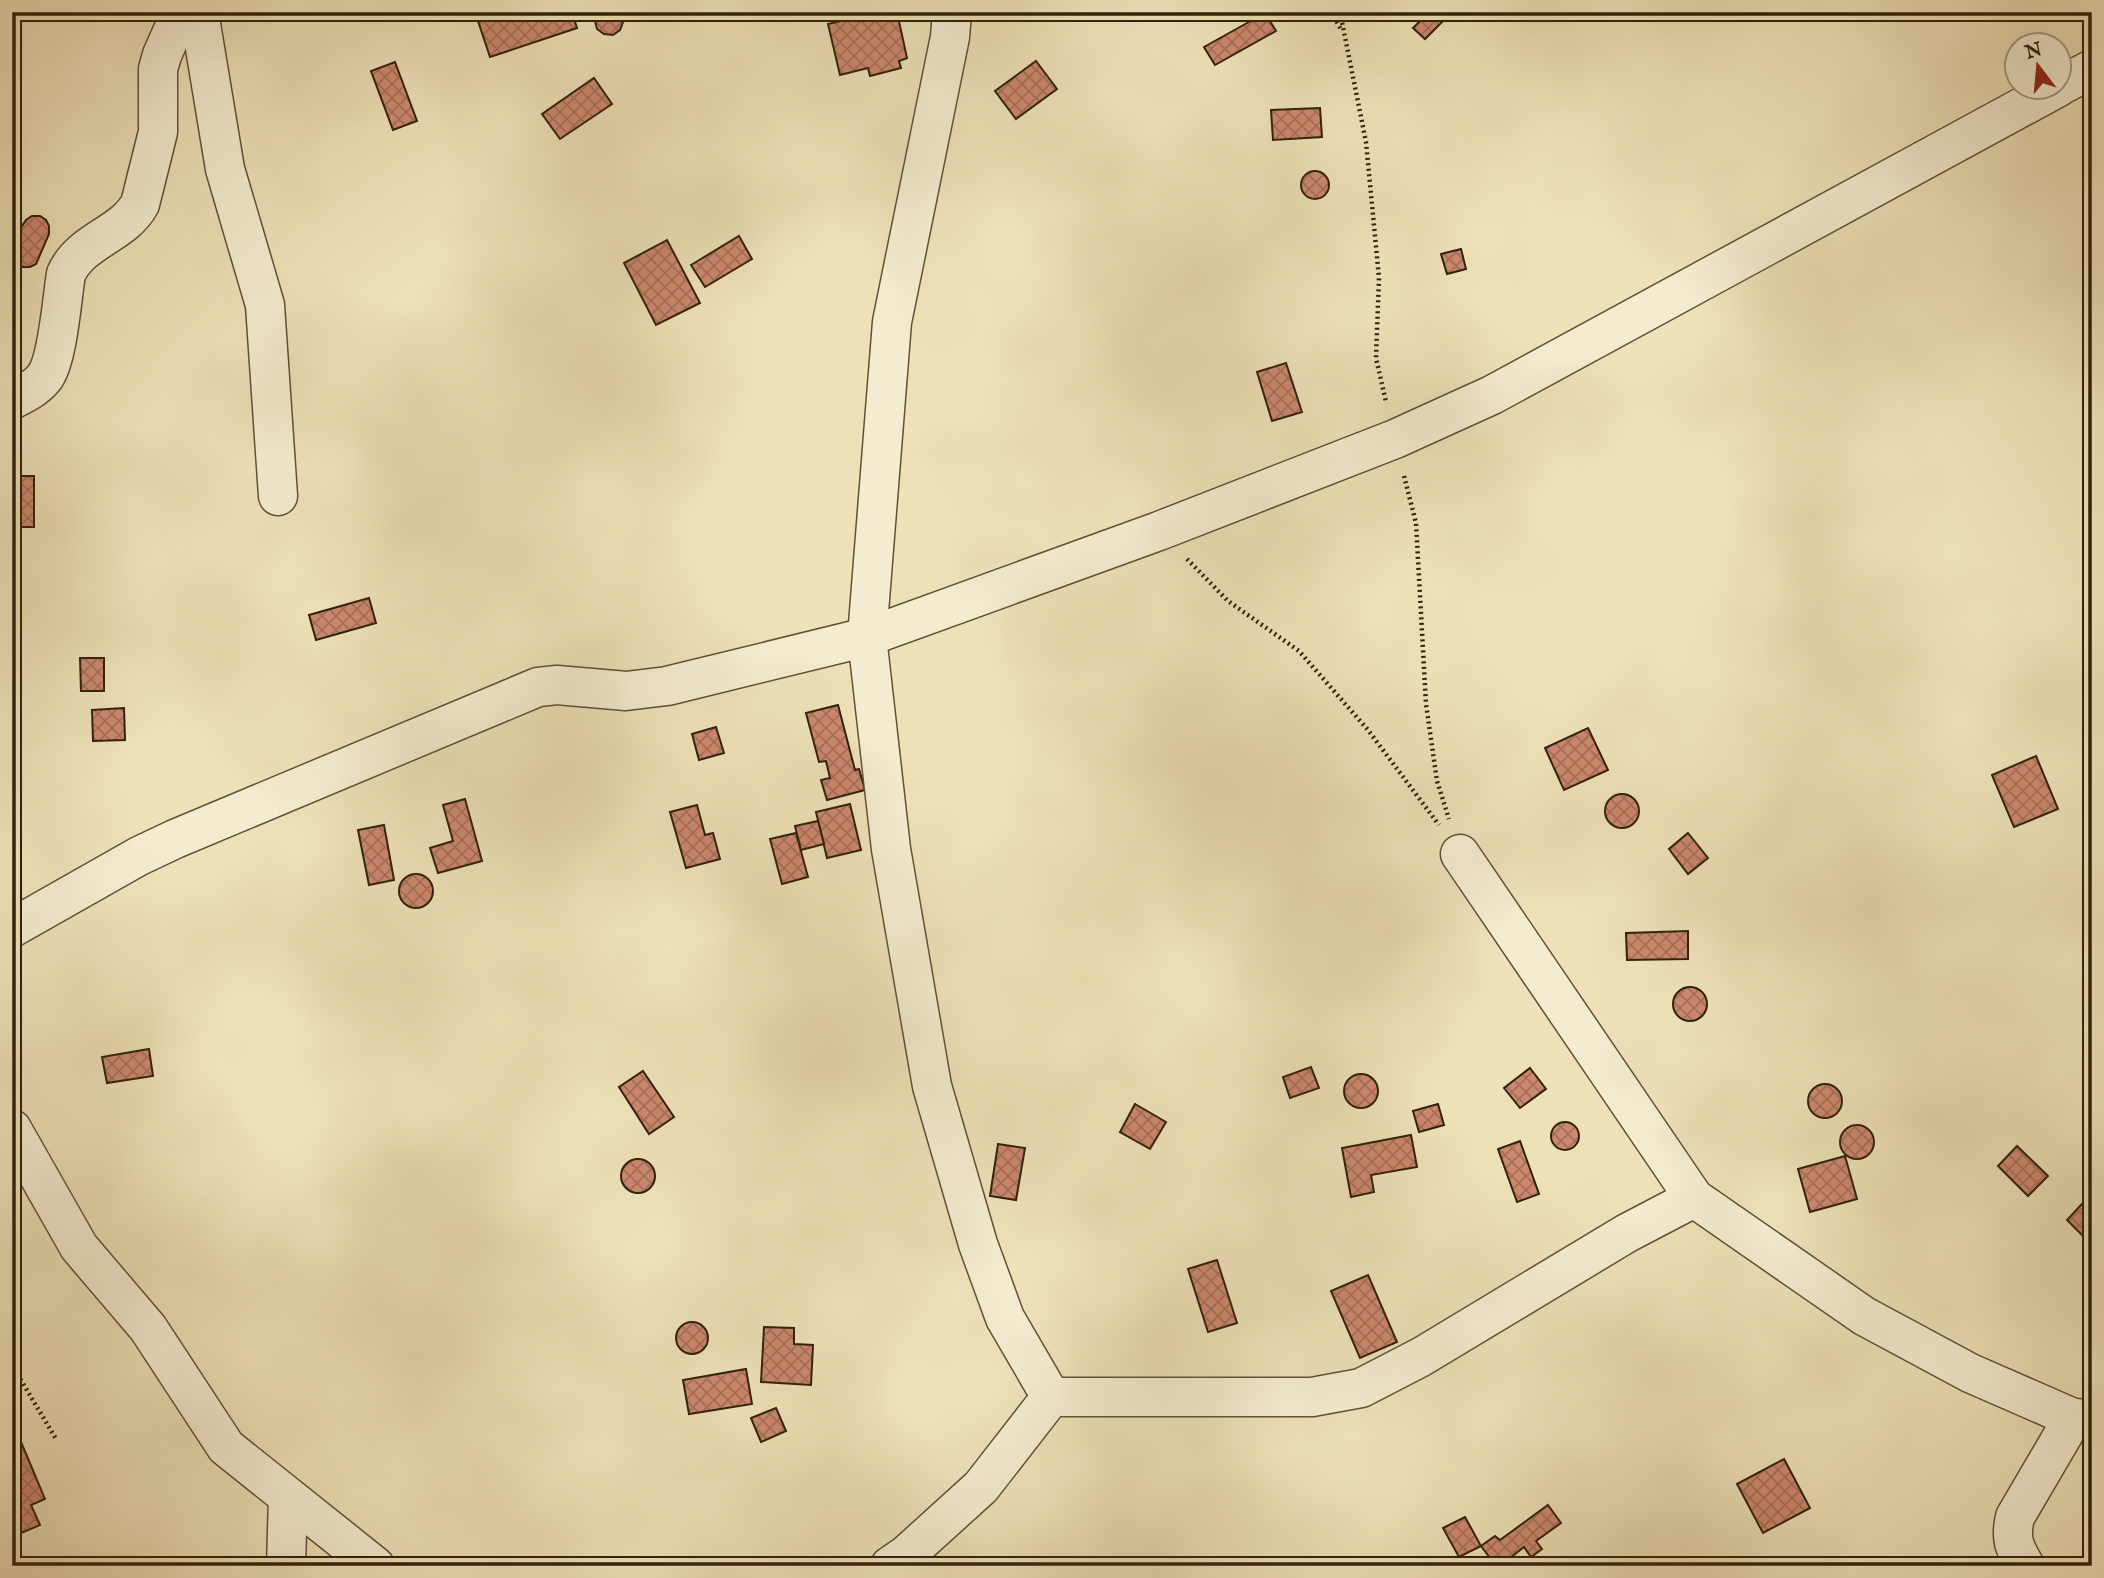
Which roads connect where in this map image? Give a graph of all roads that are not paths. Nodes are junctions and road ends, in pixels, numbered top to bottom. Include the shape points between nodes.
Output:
1 (181, 12) edge
2 (199, 12) edge
3 (952, 12) edge
4 (2092, 69) edge
5 (2072, 80) edge
6 (2030, 102) edge
7 (12, 400) edge
8 (278, 496) dead end
9 (867, 637) junction
10 (1460, 854) road end
11 (12, 928) edge
12 (12, 1129) edge
13 (1694, 1198) junction
14 (1051, 1397) junction
15 (2082, 1419) edge
16 (288, 1497) junction
17 (286, 1566) edge
18 (375, 1566) edge
19 (890, 1566) edge
20 (2025, 1566) edge

1 - 7 street via 158,69 158,132 140,204 135,214 71,263 46,376
2 - 8 street via 225,169 265,305
3 - 9 street via 892,322
4 - 5 street
6 - 9 street via 1492,395 1395,439 1160,531
9 - 11 street via 667,686 626,691 538,687 163,845
9 - 14 street via 891,849 932,1086 978,1244 1005,1318
10 - 13 street
12 - 16 street via 79,1247 148,1328 226,1447
13 - 14 street via 1360,1388 1312,1397
13 - 15 street via 1864,1316 1970,1373
14 - 19 street via 981,1488
15 - 20 street via 2015,1517 2015,1548
16 - 17 street
16 - 18 street

